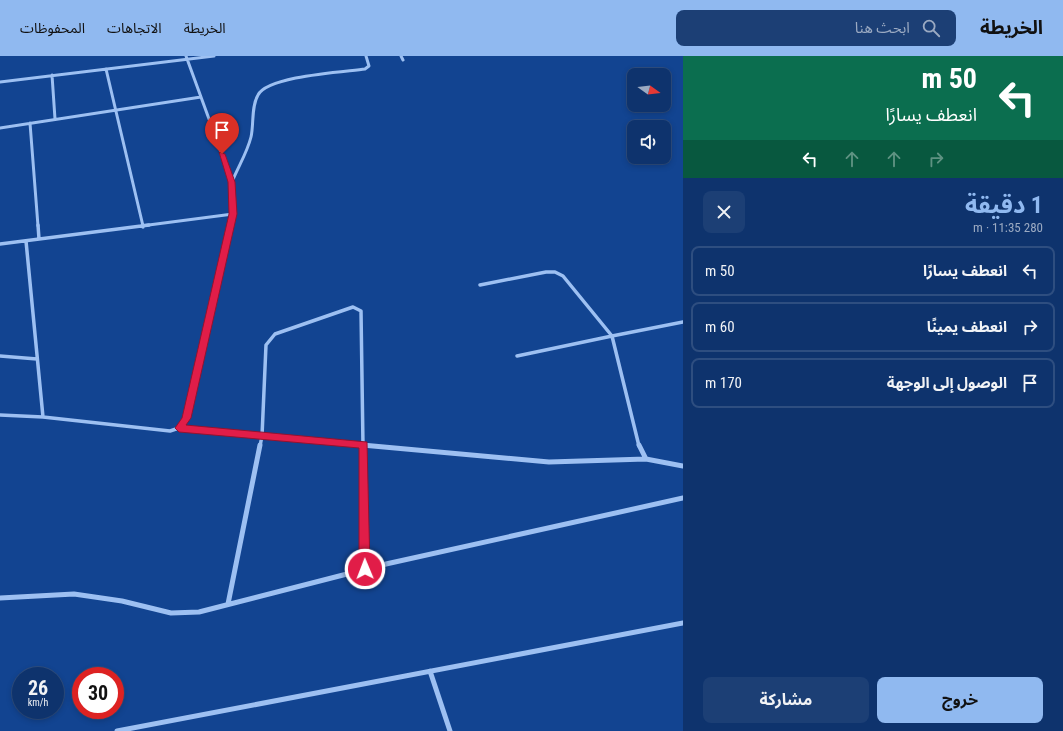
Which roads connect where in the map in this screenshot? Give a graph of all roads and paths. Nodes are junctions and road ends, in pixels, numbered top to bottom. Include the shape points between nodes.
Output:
1 (214, 56) edge
2 (366, 56) edge
3 (401, 56) edge
4 (187, 58) edge
5 (403, 60) dead end
6 (106, 69) junction
7 (52, 76) junction
8 (0, 82) edge
9 (201, 97) junction
10 (116, 110) junction
11 (55, 119) junction
12 (30, 123) junction
13 (0, 128) edge
14 (232, 182) junction
15 (233, 214) junction
16 (143, 227) junction
17 (39, 239) junction
18 (26, 241) junction
19 (0, 244) edge
20 (480, 285) dead end
21 (683, 322) edge
22 (612, 336) junction
23 (0, 356) edge
24 (517, 356) dead end
25 (37, 359) junction
26 (0, 415) edge
27 (43, 417) junction
28 (179, 428) junction
29 (262, 436) junction
30 (363, 445) junction
31 (646, 459) junction
32 (683, 466) edge
33 (683, 498) edge
34 (365, 569) junction
35 (0, 598) edge
36 (228, 604) junction
37 (683, 623) edge
38 (430, 672) junction
39 (117, 731) edge
40 (450, 731) edge

1 - 4 street
2 - 14 street via 369,66 365,69 285,80 262,90 255,101 252,135
3 - 5 street
4 - 6 street
4 - 9 street
6 - 7 street
6 - 10 street
7 - 8 street
7 - 11 street
9 - 10 street
9 - 14 street
10 - 11 street
10 - 16 street
11 - 12 street
12 - 13 street
12 - 17 street
14 - 15 street
15 - 16 street
15 - 28 street via 186,418
16 - 17 street
17 - 18 street
18 - 19 street
18 - 25 street
20 - 22 street via 555,272 563,276
21 - 22 street
22 - 24 street
22 - 31 street via 637,441
23 - 25 street
25 - 27 street
26 - 27 street
27 - 28 street via 170,431
28 - 29 street
29 - 30 street
29 - 30 street via 266,345 275,334 353,307 361,311
29 - 36 street
30 - 31 street via 550,462
30 - 34 street
31 - 32 street
33 - 34 street
34 - 36 street
35 - 36 street via 74,594 122,601 171,614 198,612
37 - 38 street
38 - 39 street
38 - 40 street

